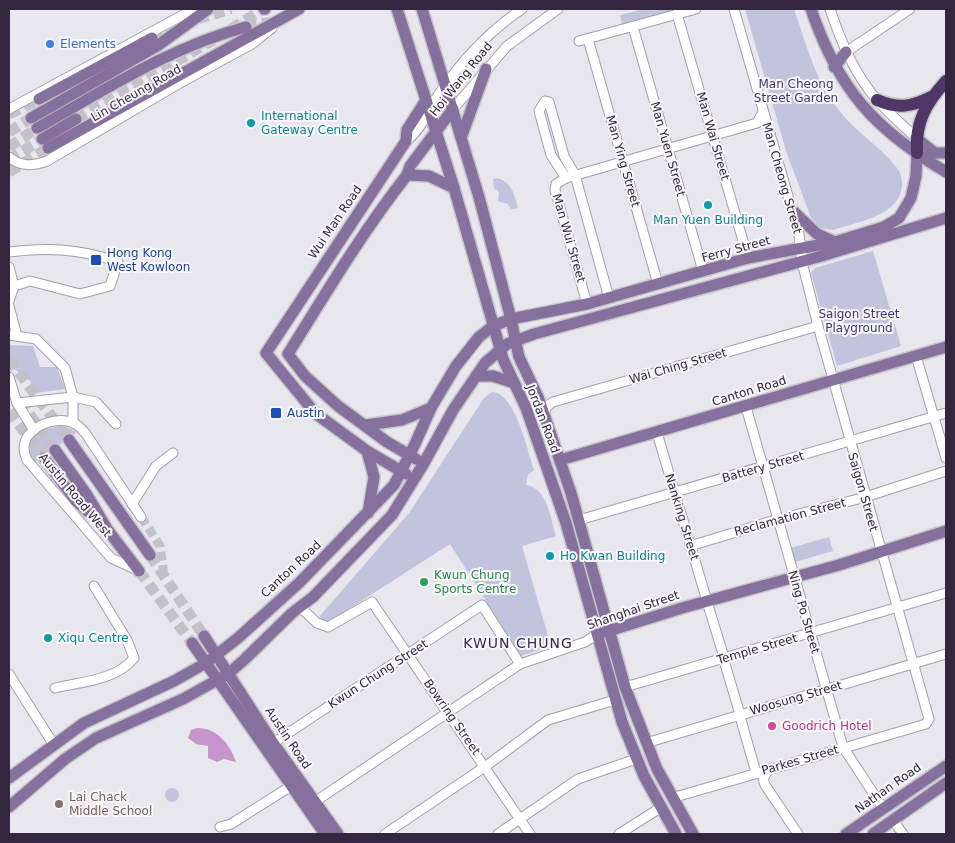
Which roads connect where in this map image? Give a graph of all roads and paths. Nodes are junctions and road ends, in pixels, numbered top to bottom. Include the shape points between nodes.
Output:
1 (194, 9) edge
2 (208, 9) edge
3 (299, 9) edge
4 (397, 9) edge
5 (422, 9) edge
6 (522, 9) edge
7 (558, 9) edge
8 (696, 9) edge
9 (734, 9) edge
10 (811, 9) edge
11 (830, 9) edge
12 (910, 9) edge
13 (677, 14) junction
14 (276, 24) junction
15 (246, 27) tunnel mouth
16 (632, 27) junction
17 (152, 38) tunnel mouth
18 (846, 52) junction
19 (834, 67) junction
20 (486, 68) junction
21 (946, 81) edge
22 (445, 85) junction
23 (933, 96) junction
24 (39, 99) tunnel mouth
25 (877, 100) junction
26 (427, 104) junction
27 (9, 109) edge
28 (453, 109) junction
29 (763, 112) junction
30 (76, 120) tunnel mouth
31 (757, 123) junction
32 (768, 132) junction
33 (436, 133) junction
34 (713, 136) junction
35 (461, 138) junction
36 (916, 138) junction
37 (668, 149) junction
38 (917, 153) junction
39 (946, 153) edge
40 (9, 157) edge
41 (623, 162) junction
42 (946, 172) edge
43 (407, 175) junction
44 (570, 176) junction
45 (454, 188) junction
46 (792, 210) junction
47 (946, 218) edge
48 (835, 242) junction
49 (800, 249) junction
50 (9, 252) edge
51 (748, 258) junction
52 (802, 262) junction
53 (9, 267) edge
54 (703, 271) junction
55 (658, 284) junction
56 (14, 286) junction
57 (609, 298) junction
58 (9, 301) edge
59 (588, 304) junction
60 (9, 306) edge
61 (511, 318) junction
62 (10, 319) edge
63 (493, 326) junction
64 (818, 326) junction
65 (13, 335) edge
66 (515, 340) junction
67 (946, 347) edge
68 (500, 349) junction
69 (916, 356) junction
70 (9, 376) edge
71 (476, 376) junction
72 (832, 381) junction
73 (514, 383) junction
74 (73, 397) junction
75 (17, 403) junction
76 (746, 407) junction
77 (431, 408) junction
78 (946, 413) edge
79 (544, 414) junction
80 (934, 417) junction
81 (73, 423) junction
82 (116, 424) dead end
83 (366, 425) junction
84 (34, 430) junction
85 (657, 433) junction
86 (69, 440) tunnel mouth
87 (850, 442) junction
88 (55, 450) tunnel mouth
89 (367, 451) junction
90 (173, 453) dead end
91 (410, 455) junction
92 (44, 458) tunnel mouth
93 (946, 458) edge
94 (560, 460) junction
95 (424, 463) junction
96 (763, 468) junction
97 (402, 471) junction
98 (946, 471) edge
99 (415, 478) junction
100 (675, 492) junction
101 (865, 497) junction
102 (132, 504) junction
103 (368, 514) junction
104 (141, 517) tunnel mouth
105 (580, 520) junction
106 (777, 520) junction
107 (107, 529) junction
108 (946, 530) edge
109 (690, 546) junction
110 (880, 550) junction
111 (150, 555) tunnel mouth
112 (139, 571) joint
113 (794, 577) junction
114 (94, 586) dead end
115 (946, 593) edge
116 (707, 603) junction
117 (300, 607) junction
118 (897, 608) junction
119 (610, 630) junction
120 (810, 634) junction
121 (596, 635) junction
122 (204, 636) tunnel mouth
123 (192, 643) tunnel mouth
124 (408, 654) junction
125 (722, 654) dead end
126 (946, 654) edge
127 (216, 656) junction
128 (206, 663) junction
129 (520, 664) junction
130 (725, 664) dead end
131 (913, 664) junction
132 (9, 674) edge
133 (223, 677) junction
134 (625, 687) junction
135 (56, 688) dead end
136 (827, 689) junction
137 (615, 700) junction
138 (449, 712) junction
139 (929, 722) joint
140 (274, 743) junction
141 (646, 743) junction
142 (54, 744) junction
143 (843, 747) junction
144 (636, 759) junction
145 (486, 766) junction
146 (946, 766) edge
147 (769, 769) junction
148 (21, 770) junction
149 (755, 770) dead end
150 (9, 778) edge
151 (946, 783) edge
152 (9, 786) edge
153 (291, 786) junction
154 (672, 798) junction
155 (310, 804) junction
156 (9, 806) edge
157 (660, 808) junction
158 (884, 808) junction
159 (520, 820) junction
160 (893, 820) junction
161 (220, 827) dead end
162 (325, 834) edge
163 (338, 834) edge
164 (385, 834) edge
165 (498, 834) edge
166 (530, 834) edge
167 (619, 834) edge
168 (676, 834) edge
169 (693, 834) edge
170 (798, 834) edge
171 (846, 834) edge
172 (872, 834) edge
173 (903, 834) edge

1 - 27 street
2 - 15 main road, Lin Cheung Road via 157,46 34,123 198,42
3 - 14 main road, Lin Cheung Road
4 - 26 main road, Jordan Road
5 - 22 main road, Jordan Road
6 - 22 street, Hoi Wang Road via 485,37
7 - 20 street, Hoi Wang Road via 506,46
8 - 13 street
9 - 29 street, Man Cheong Street
10 - 19 main road
11 - 18 street
12 - 18 street
13 - 16 street
13 - 34 street, Man Wai Street
14 - 30 main road via 45,144
14 - 40 street, Lin Cheung Road via 252,44 47,161 35,166 23,165
16 - 37 street, Man Yuen Street
16 - 41 street, Man Ying Street via 583,40
17 - 24 main road
18 - 19 main road
18 - 25 street
19 - 38 main road via 861,106 888,132
20 - 28 street, Hoi Wang Road
20 - 35 main road
21 - 23 highway
22 - 26 street, Hoi Wang Road
22 - 28 main road, Jordan Road
23 - 25 highway via 902,107
23 - 36 highway via 923,111
25 - 36 street
26 - 33 main road, Jordan Road
26 - 89 main road, Wui Man Road via 406,130 406,141 266,353 315,413
28 - 33 main road, Hoi Wang Road
28 - 35 main road, Jordan Road
29 - 31 street
29 - 32 street, Man Cheong Street
31 - 32 street
31 - 34 street
32 - 46 street, Man Cheong Street
33 - 43 main road via 410,166
33 - 45 main road, Jordan Road
34 - 37 street
34 - 51 street, Man Wai Street
35 - 61 main road, Jordan Road
36 - 38 highway
36 - 39 main road via 935,153
37 - 41 street
37 - 54 street, Man Yuen Street
38 - 42 main road
38 - 48 main road, Ferry Street via 911,198 899,218 884,227
41 - 44 street
41 - 55 street, Man Ying Street
43 - 45 main road via 429,176
43 - 83 main road via 288,354 326,397
44 - 44 street, Man Wui Street via 547,144 539,111 544,102 549,102
44 - 57 street, Man Wui Street
44 - 59 street, Man Wui Street via 556,184 555,190
45 - 63 main road, Jordan Road
46 - 48 main road via 816,234
46 - 49 street, Man Cheong Street
47 - 52 main road
48 - 49 main road, Ferry Street
49 - 51 main road, Ferry Street
49 - 52 street, Man Cheong Street
50 - 56 street via 54,248 118,262 110,286 80,294 30,281
51 - 54 main road, Ferry Street
52 - 64 street, Saigon Street
52 - 66 main road
53 - 56 street
54 - 55 main road, Ferry Street
55 - 57 main road, Ferry Street
56 - 58 street
57 - 59 main road, Ferry Street
59 - 61 main road, Ferry Street
60 - 62 street
61 - 63 main road, Canton Road
61 - 66 main road, Jordan Road
62 - 65 street
63 - 68 main road, Jordan Road
63 - 77 main road, Canton Road via 456,366
64 - 72 street, Saigon Street
64 - 79 street, Wai Ching Street via 553,402
65 - 74 street via 36,339 65,368
66 - 68 main road
66 - 79 main road, Jordan Road
67 - 69 main road, Canton Road
68 - 71 main road
68 - 73 main road, Jordan Road
69 - 72 main road, Canton Road
69 - 80 street
70 - 75 street
71 - 73 main road via 493,376
71 - 95 main road
72 - 76 main road, Canton Road
72 - 87 street, Saigon Street
73 - 121 main road, Jordan Road via 526,408 566,523
74 - 75 street
74 - 81 street
74 - 82 street via 96,402
75 - 84 street
76 - 85 main road, Canton Road
76 - 96 street, Ning Po Street
77 - 83 main road via 402,420
77 - 91 main road, Canton Road
78 - 80 street, Battery Street
79 - 94 main road, Jordan Road
80 - 87 street, Battery Street
80 - 93 street
81 - 84 street via 53,424
81 - 102 street via 86,434
83 - 91 main road
84 - 112 street, Austin Road West via 25,439 23,448 31,465 112,558
85 - 94 main road, Canton Road
85 - 100 street, Nanking Street
86 - 111 main road, Austin Road West
87 - 96 street, Battery Street
87 - 101 street, Saigon Street
88 - 107 main road, Austin Road West
89 - 97 main road
89 - 103 main road via 374,476
90 - 102 street via 156,466
91 - 95 main road
91 - 97 main road, Canton Road
92 - 107 main road via 76,501
94 - 105 main road, Jordan Road
95 - 99 main road
96 - 100 street, Battery Street
96 - 106 street, Ning Po Street
97 - 99 main road
97 - 103 main road, Canton Road
98 - 101 street, Reclamation Street
99 - 117 main road via 392,516
100 - 105 street, Battery Street
100 - 109 street, Nanking Street
101 - 106 street, Reclamation Street
101 - 110 street, Saigon Street
102 - 104 street
103 - 127 main road, Canton Road via 300,582
105 - 119 main road, Jordan Road
106 - 109 street, Reclamation Street
106 - 113 street, Ning Po Street
107 - 112 main road, Austin Road West
108 - 110 main road, Shanghai Street
109 - 116 street, Nanking Street
110 - 113 main road, Shanghai Street
110 - 118 street, Saigon Street
113 - 116 main road, Shanghai Street
113 - 120 street, Ning Po Street
114 - 135 street via 127,640 134,658 114,674
115 - 118 street, Temple Street
116 - 119 main road, Shanghai Street
116 - 125 street, Nanking Street
117 - 124 street, Bowring Street via 317,623 328,627 372,602
117 - 133 main road
118 - 120 street, Temple Street
118 - 131 street, Saigon Street
119 - 121 main road, Shanghai Street
119 - 134 main road, Jordan Road
120 - 134 street, Temple Street
120 - 136 street, Ning Po Street
121 - 129 street, Shanghai Street via 585,642
121 - 137 main road, Jordan Road
122 - 127 main road
123 - 128 main road
124 - 129 street, Kwun Chung Street via 482,605
124 - 138 street, Bowring Street
124 - 140 street, Kwun Chung Street
126 - 131 street, Woosung Street
127 - 128 main road, Canton Road
127 - 133 main road, Austin Road
128 - 133 main road, Austin Road
128 - 142 main road, Canton Road via 84,724
129 - 138 street, Shanghai Street
130 - 149 street
131 - 136 street, Woosung Street
131 - 139 street, Saigon Street
132 - 142 street
133 - 140 main road, Austin Road
133 - 153 main road, Austin Road
133 - 156 main road via 168,707 96,738 65,759
134 - 141 main road, Jordan Road
136 - 141 street, Woosung Street
136 - 143 street, Ning Po Street
137 - 144 main road, Jordan Road
137 - 145 street via 548,720
138 - 145 street, Bowring Street
138 - 155 street, Shanghai Street
139 - 143 street, Parkes Street
140 - 155 main road, Austin Road
141 - 154 main road, Jordan Road
142 - 148 main road, Canton Road
143 - 147 street, Parkes Street
143 - 158 street, Ning Po Street
144 - 157 main road, Jordan Road
144 - 159 street via 578,779
145 - 159 street, Bowring Street
145 - 164 street
146 - 158 main road, Nathan Road
147 - 154 street, Parkes Street
147 - 170 street via 763,779 765,785
148 - 150 main road, Canton Road
148 - 152 main road, Canton Road
151 - 160 main road
153 - 155 main road, Austin Road
153 - 161 street via 231,824
154 - 169 main road, Jordan Road
155 - 162 main road, Austin Road
155 - 163 main road, Austin Road
157 - 167 street
157 - 168 main road, Jordan Road
158 - 171 main road, Nathan Road
159 - 165 street
159 - 166 street, Bowring Street
160 - 172 main road
160 - 173 street

